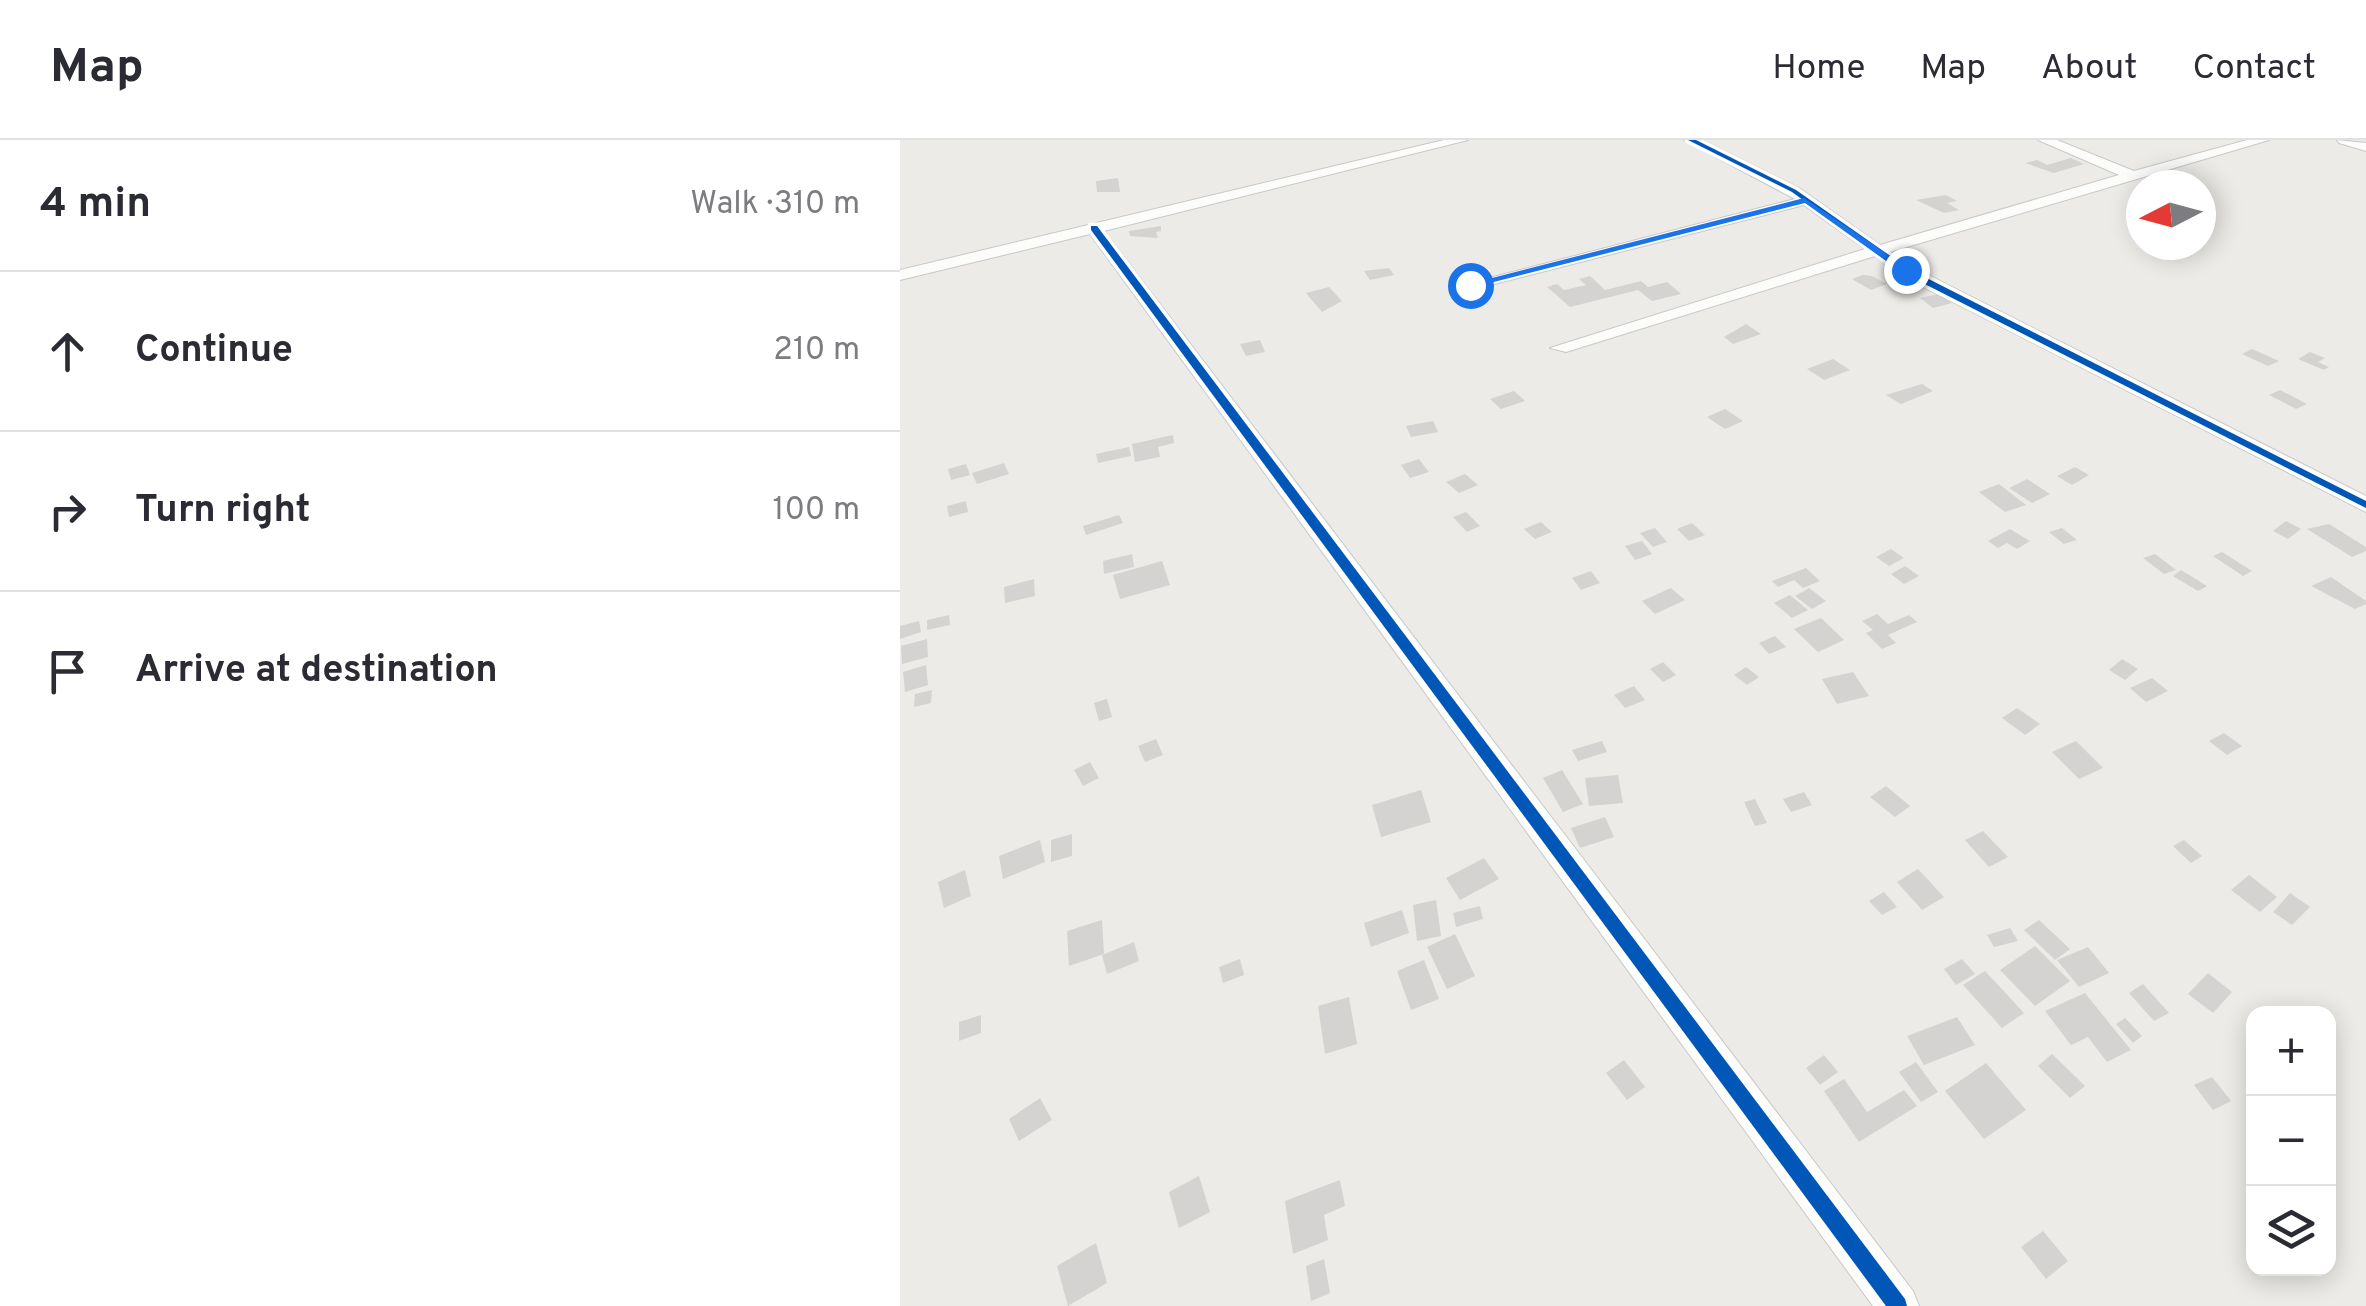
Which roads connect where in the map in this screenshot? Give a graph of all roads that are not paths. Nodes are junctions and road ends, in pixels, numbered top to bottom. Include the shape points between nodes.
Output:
1 (1461, 140) edge
2 (1691, 140) edge
3 (2046, 140) edge
4 (2262, 140) edge
5 (2344, 140) edge
6 (2366, 147) edge
7 (2154, 170) edge
8 (2126, 173) edge
9 (2126, 178) edge
10 (1807, 200) junction
11 (1094, 228) junction
12 (1879, 252) junction
13 (900, 275) edge
14 (1470, 285) dead end
15 (1559, 348) dead end
16 (2366, 506) edge
17 (1898, 1306) edge

1 - 11 street
2 - 10 street via 1718,147
3 - 8 street
4 - 7 street
5 - 6 street
9 - 12 street
10 - 12 street
10 - 14 street
11 - 13 street
11 - 17 street
12 - 15 street
12 - 16 street

